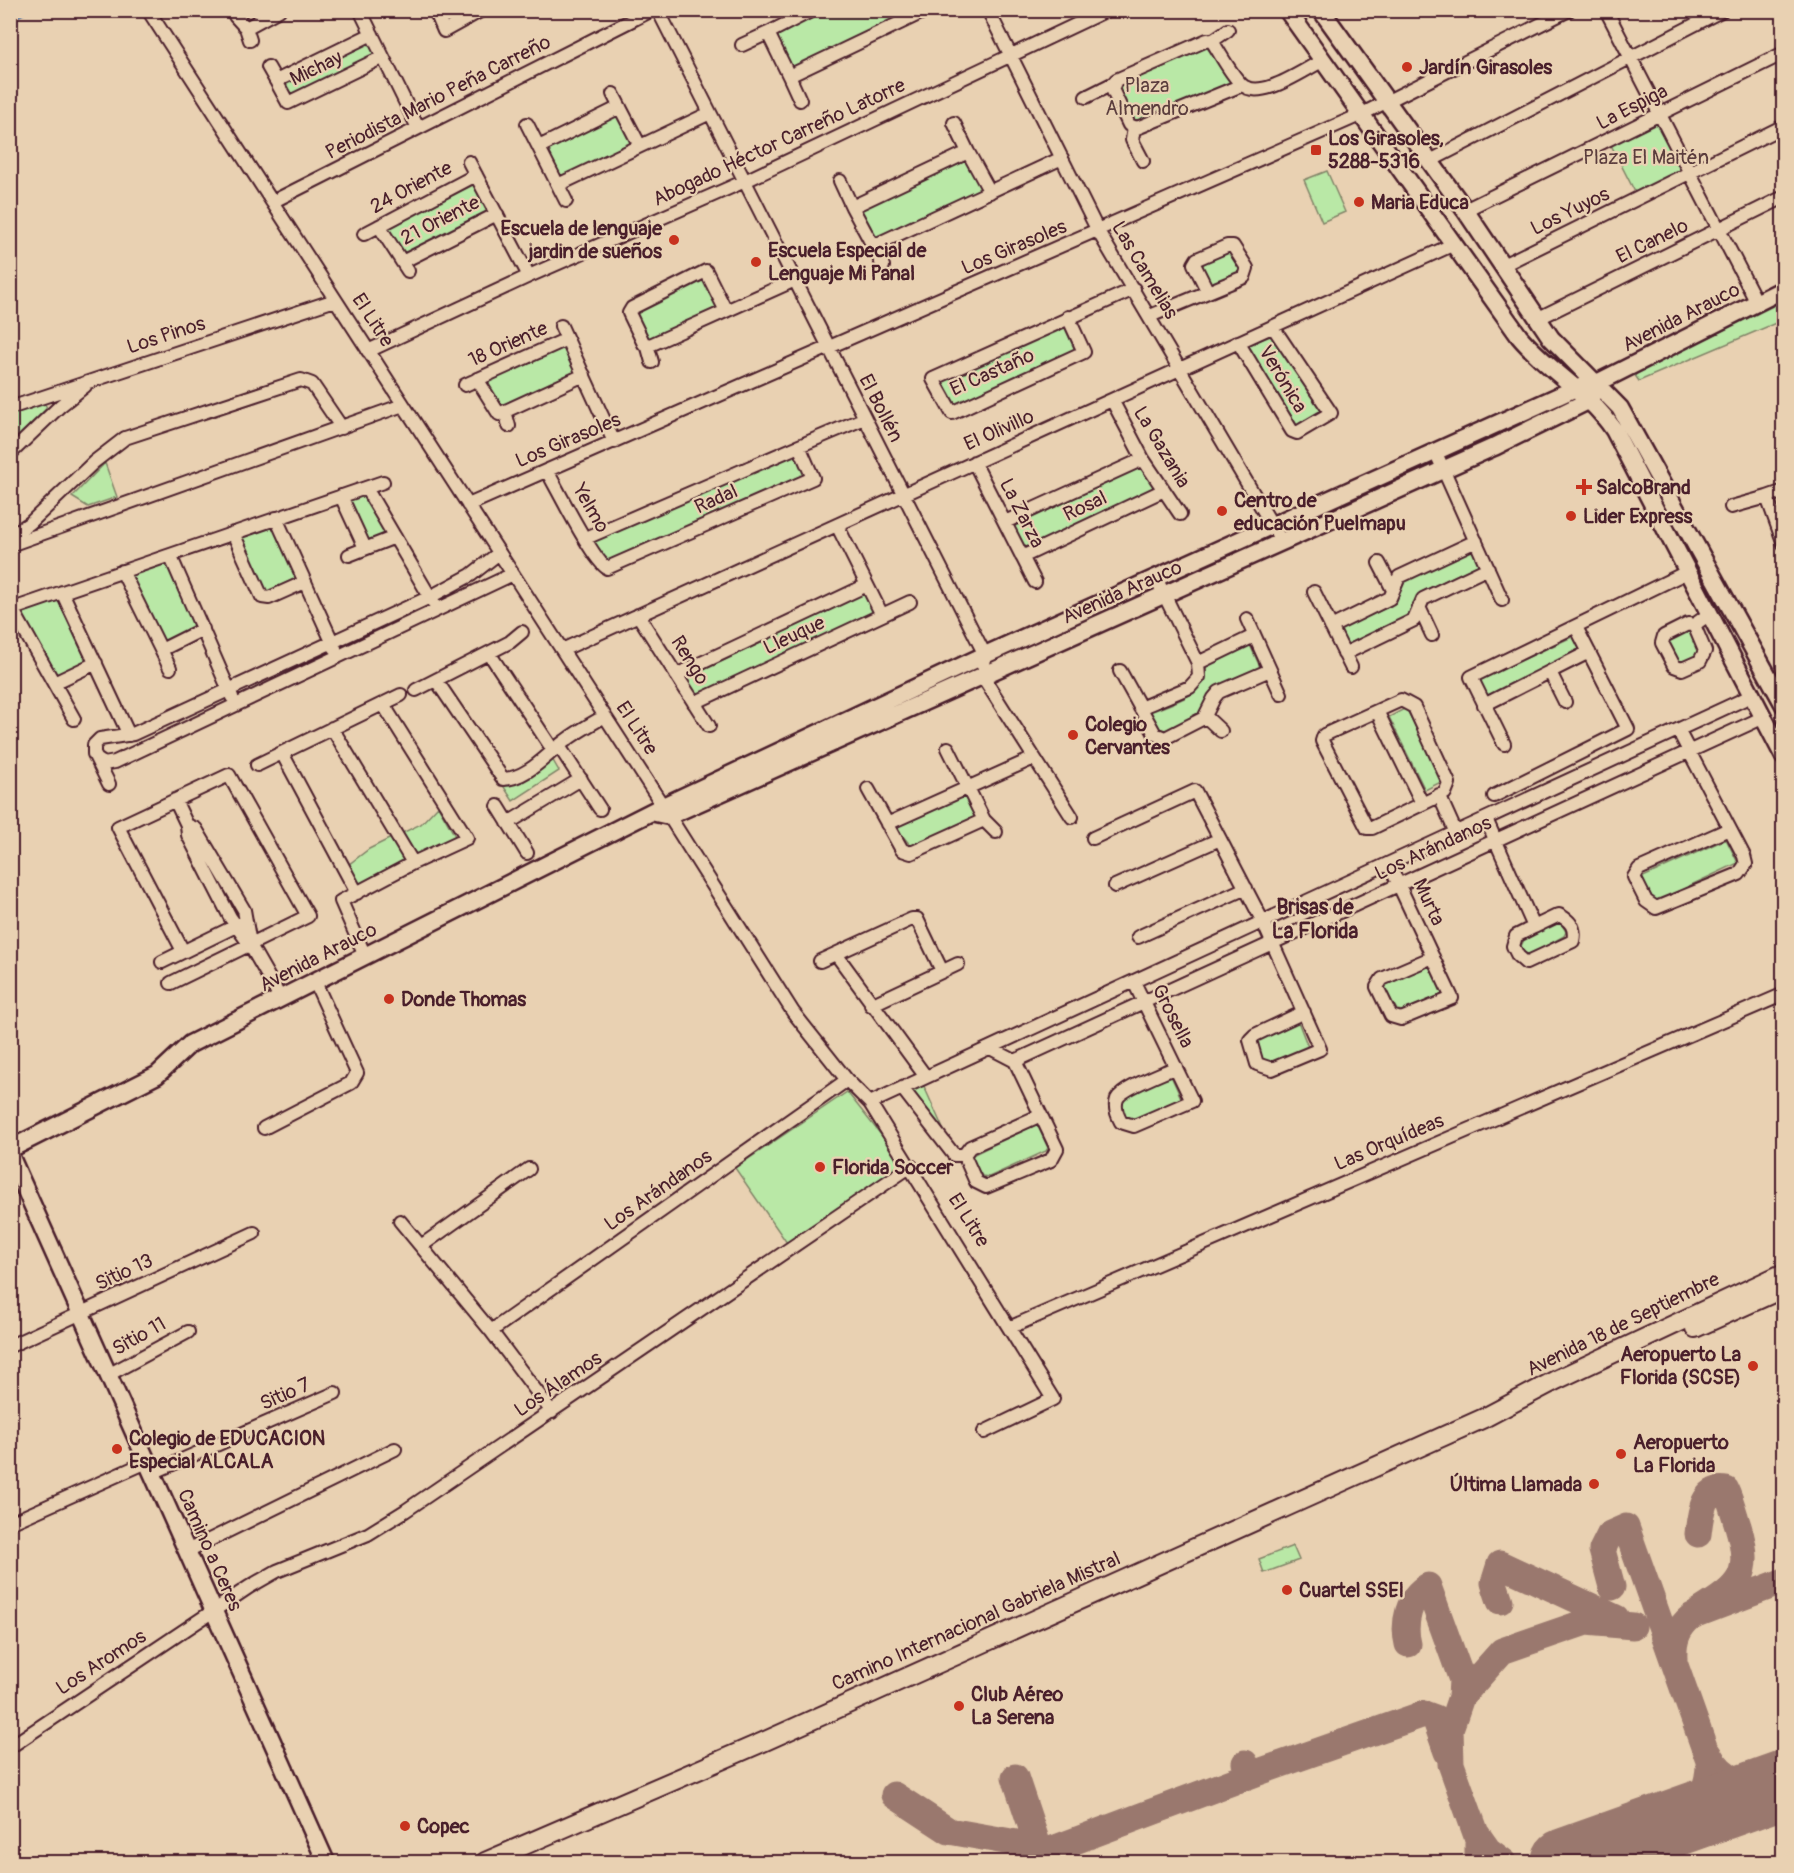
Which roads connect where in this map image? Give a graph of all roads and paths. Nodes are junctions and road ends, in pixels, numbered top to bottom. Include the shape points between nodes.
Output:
1 (148, 10) edge
2 (243, 10) edge
3 (279, 10) edge
4 (360, 10) edge
5 (435, 10) edge
6 (482, 10) edge
7 (652, 10) edge
8 (658, 10) edge
9 (813, 10) edge
10 (927, 10) edge
11 (987, 10) edge
12 (1107, 10) edge
13 (1287, 10) edge
14 (1321, 10) edge
15 (1569, 10) edge
16 (1606, 10) edge
17 (1723, 10) edge
18 (900, 16) edge
19 (1228, 30) dead end
20 (768, 33) junction
21 (372, 34) junction
22 (1212, 41) junction
23 (742, 45) dead end
24 (1784, 53) edge
25 (1010, 54) junction
26 (383, 57) junction
27 (1630, 59) junction
28 (1322, 61) junction
29 (268, 67) dead end
30 (789, 76) junction
31 (276, 81) junction
32 (1112, 84) junction
33 (1242, 85) junction
34 (613, 94) dead end
35 (1086, 97) dead end
36 (800, 100) dead end
37 (1388, 103) junction
38 (620, 106) junction
39 (710, 113) junction
40 (1659, 115) junction
41 (1360, 116) junction
42 (954, 123) dead end
43 (527, 124) dead end
44 (1784, 126) edge
45 (418, 128) junction
46 (1134, 128) junction
47 (640, 146) junction
48 (539, 147) junction
49 (968, 152) junction
50 (1062, 158) junction
51 (1143, 161) dead end
52 (1430, 161) junction
53 (469, 162) dead end
54 (1689, 173) junction
55 (476, 176) junction
56 (745, 181) junction
57 (840, 181) dead end
58 (558, 186) junction
59 (990, 192) junction
60 (1784, 197) edge
61 (566, 201) dead end
62 (272, 202) junction
63 (852, 207) junction
64 (1466, 210) junction
65 (497, 214) junction
66 (379, 226) junction
67 (1719, 229) junction
68 (1098, 231) junction
69 (364, 234) dead end
70 (1452, 245) junction
71 (873, 246) junction
72 (1503, 265) junction
73 (883, 266) dead end
74 (529, 276) junction
75 (795, 280) junction
76 (1134, 289) junction
77 (1784, 289) edge
78 (1208, 292) junction
79 (334, 300) junction
80 (1757, 303) junction
81 (726, 311) junction
82 (1150, 315) junction
83 (1068, 317) junction
84 (1537, 319) junction
85 (561, 326) dead end
86 (1273, 327) junction
87 (1519, 336) junction
88 (567, 339) junction
89 (1238, 342) junction
90 (646, 344) junction
91 (829, 348) junction
92 (368, 351) junction
93 (651, 362) dead end
94 (1180, 369) junction
95 (584, 375) junction
96 (477, 379) junction
97 (93, 380) junction
98 (1597, 383) junction
99 (465, 385) dead end
100 (1576, 388) junction
101 (1112, 400) junction
102 (1590, 400) junction
103 (1550, 401) junction
104 (403, 405) junction
105 (10, 408) edge
106 (502, 413) junction
107 (865, 418) junction
108 (509, 426) dead end
109 (342, 428) junction
110 (614, 441) junction
111 (799, 446) junction
112 (1436, 453) junction
113 (10, 454) edge
114 (1143, 459) junction
115 (974, 462) junction
116 (1443, 470) junction
117 (547, 471) junction
118 (383, 482) dead end
119 (366, 488) junction
120 (1164, 490) junction
121 (1784, 491) edge
122 (904, 495) junction
123 (341, 496) junction
124 (1767, 497) junction
125 (468, 505) junction
126 (1731, 507) dead end
127 (1180, 514) dead end
128 (276, 518) junction
129 (1005, 522) junction
130 (30, 523) junction
131 (837, 525) junction
132 (1272, 527) junction
133 (233, 533) junction
134 (40, 535) junction
135 (10, 536) edge
136 (395, 537) junction
137 (586, 538) junction
138 (1476, 541) junction
139 (1282, 542) junction
140 (1784, 544) edge
141 (10, 545) edge
142 (365, 548) junction
143 (499, 553) junction
144 (170, 555) junction
145 (349, 555) dead end
146 (1022, 557) junction
147 (1379, 563) dead end
148 (602, 565) joint
149 (1488, 568) junction
150 (122, 572) junction
151 (1687, 572) junction
152 (513, 574) junction
153 (1157, 580) junction
154 (305, 582) junction
155 (1035, 582) dead end
156 (867, 585) junction
157 (1393, 590) junction
158 (62, 592) junction
159 (1314, 592) dead end
160 (1165, 596) junction
161 (430, 597) junction
162 (1502, 600) dead end
163 (910, 602) dead end
164 (12, 607) edge
165 (1419, 607) junction
166 (437, 611) junction
167 (638, 615) junction
168 (882, 615) junction
169 (1247, 619) dead end
170 (1331, 627) junction
171 (1575, 627) junction
172 (203, 629) junction
173 (522, 632) dead end
174 (1432, 635) dead end
175 (1254, 636) junction
176 (332, 643) junction
177 (161, 650) junction
178 (562, 650) junction
179 (1589, 652) junction
180 (489, 653) junction
181 (1344, 654) junction
182 (985, 655) junction
183 (339, 658) junction
184 (96, 663) junction
185 (1198, 663) junction
186 (1350, 667) dead end
187 (170, 668) dead end
188 (1270, 670) junction
189 (1120, 671) dead end
190 (1550, 672) junction
191 (1776, 674) edge
192 (676, 675) junction
193 (983, 678) junction
194 (436, 680) junction
195 (54, 683) junction
196 (230, 690) junction
197 (416, 690) dead end
198 (1281, 694) dead end
199 (401, 695) dead end
200 (1751, 696) junction
201 (1565, 702) dead end
202 (693, 703) junction
203 (383, 704) junction
204 (236, 705) junction
205 (1484, 705) junction
206 (1784, 705) edge
207 (1140, 708) junction
208 (1377, 711) junction
209 (605, 716) junction
210 (1205, 716) junction
211 (1762, 718) junction
212 (74, 719) dead end
213 (709, 726) dead end
214 (332, 728) junction
215 (1678, 730) junction
216 (1221, 731) dead end
217 (129, 735) junction
218 (1504, 744) dead end
219 (556, 748) junction
220 (948, 748) dead end
221 (1689, 751) junction
222 (282, 753) junction
223 (1784, 757) edge
224 (1034, 758) junction
225 (98, 760) junction
226 (257, 765) dead end
227 (581, 779) junction
228 (109, 784) dead end
229 (968, 787) junction
230 (868, 789) dead end
231 (1439, 795) junction
232 (1494, 796) dead end
233 (176, 800) junction
234 (1422, 803) junction
235 (498, 806) dead end
236 (600, 809) dead end
237 (661, 811) junction
238 (1072, 817) dead end
239 (1486, 819) junction
240 (984, 820) junction
241 (508, 823) junction
242 (886, 824) junction
243 (1729, 829) junction
244 (996, 832) dead end
245 (1456, 833) junction
246 (1093, 838) dead end
247 (1220, 839) junction
248 (1496, 840) junction
249 (527, 853) dead end
250 (413, 863) junction
251 (1389, 864) junction
252 (1400, 884) junction
253 (1115, 886) dead end
254 (1246, 888) junction
255 (357, 893) junction
256 (1263, 922) junction
257 (242, 923) junction
258 (1534, 927) junction
259 (1138, 937) dead end
260 (1272, 943) junction
261 (250, 945) junction
262 (183, 951) junction
263 (836, 954) junction
264 (365, 956) junction
265 (1433, 957) junction
266 (820, 961) dead end
267 (162, 962) dead end
268 (958, 964) dead end
269 (942, 971) junction
270 (315, 982) junction
271 (1134, 982) junction
272 (171, 983) dead end
273 (1784, 994) edge
274 (281, 999) junction
275 (1143, 1002) junction
276 (871, 1005) junction
277 (1304, 1012) junction
278 (990, 1048) junction
279 (1015, 1061) junction
280 (1176, 1067) junction
281 (926, 1077) junction
282 (847, 1080) junction
283 (902, 1088) junction
284 (870, 1103) junction
285 (1041, 1115) junction
286 (264, 1128) dead end
287 (10, 1149) edge
288 (10, 1155) edge
289 (964, 1155) junction
290 (911, 1166) junction
291 (529, 1169) dead end
292 (400, 1221) dead end
293 (254, 1233) dead end
294 (421, 1246) junction
295 (1784, 1273) edge
296 (1784, 1288) edge
297 (81, 1314) junction
298 (1011, 1327) junction
299 (491, 1331) junction
300 (188, 1332) dead end
301 (10, 1346) edge
302 (108, 1375) junction
303 (335, 1393) dead end
304 (552, 1412) junction
305 (1484, 1418) junction
306 (984, 1432) dead end
307 (395, 1449) dead end
308 (150, 1468) junction
309 (10, 1523) edge
310 (187, 1551) junction
311 (214, 1612) junction
312 (10, 1747) edge
313 (326, 1863) edge
314 (485, 1863) edge

1 - 62 street, El Litre
2 - 3 street via 236,16 248,34
4 - 21 street
5 - 6 street via 444,31
7 - 45 street, Periodista Mario Peña Carreño
8 - 39 street, El Bollén
9 - 20 street
10 - 18 street
11 - 25 street, Las Camelias
12 - 25 street, Abogado Héctor Carreño Latorre
13 - 28 street
14 - 37 street
15 - 37 street, Los Girasoles
16 - 27 street
17 - 27 street
18 - 30 street
19 - 22 street
20 - 23 street
20 - 30 street
21 - 26 street
21 - 31 street, Michay
22 - 32 street via 1207,39
22 - 33 street
24 - 40 street, La Espiga
25 - 50 street, Las Camelias
25 - 56 street, Abogado Héctor Carreño Latorre
26 - 31 street, Michay via 288,103
26 - 45 street
27 - 40 street
27 - 52 street
28 - 33 street via 1259,91
28 - 41 street
29 - 31 street, Michay
30 - 36 street
32 - 35 street
32 - 46 street via 1129,125
33 - 46 street
34 - 38 street
37 - 41 street, Los Girasoles
37 - 52 street
38 - 47 street
38 - 48 street
39 - 47 street
39 - 56 street, El Bollén
40 - 54 street
40 - 64 street, La Espiga
41 - 68 street, Los Girasoles
41 - 70 street
42 - 49 street
43 - 48 street
44 - 54 street, Los Yuyos
45 - 62 street, Periodista Mario Peña Carreño
46 - 51 street via 1132,140
47 - 58 street
48 - 58 street
49 - 59 street
49 - 63 street
50 - 59 street
50 - 68 street, Las Camelias
52 - 64 street
53 - 55 street
54 - 67 street
54 - 72 street, Los Yuyos
55 - 65 street
55 - 66 street, 24 Oriente
56 - 74 street, Abogado Héctor Carreño Latorre
56 - 75 street, El Bollén
57 - 63 street
58 - 61 street
59 - 71 street
60 - 67 street, El Canelo
62 - 79 street, El Litre
63 - 71 street
64 - 72 street
65 - 66 street, 21 Oriente via 405,266
65 - 74 street
66 - 69 street, 24 Oriente
67 - 80 street
67 - 84 street, El Canelo
68 - 76 street, Las Camelias
68 - 91 street, Los Girasoles
70 - 86 street, El Olivillo
70 - 87 street
71 - 73 street
72 - 84 street
74 - 92 street, Abogado Héctor Carreño Latorre
75 - 81 street
75 - 91 street, El Bollén
76 - 82 street, Las Camelias
76 - 83 street, El Castaño
77 - 80 street, Avenida Arauco
78 - 78 street via 1194,264 1197,259 1233,246 1247,274
78 - 82 street
79 - 92 street, El Litre
79 - 97 street, Los Pinos
80 - 98 street, Avenida Arauco
81 - 90 street
81 - 90 street via 706,271 632,308 629,313
82 - 94 street, Las Camelias
83 - 83 street, El Castaño via 1084,352 952,413 933,379
84 - 98 street via 1564,353
85 - 88 street
86 - 89 street, El Olivillo
86 - 89 street, Verónica via 1331,412 1297,433 1292,431
87 - 100 street
87 - 103 street via 1554,384
88 - 95 street
88 - 96 street, 18 Oriente
89 - 94 street, El Olivillo
90 - 93 street
91 - 107 street, El Bollén
91 - 110 street, Los Girasoles
92 - 104 street, El Litre
94 - 101 street, El Olivillo
94 - 132 street, Las Camelias
95 - 106 street
95 - 110 street
96 - 99 street, 18 Oriente
96 - 106 street
97 - 105 street, Los Pinos
97 - 113 street
98 - 100 street, Avenida Arauco
98 - 102 street
98 - 191 street via 1620,408
100 - 102 street
100 - 103 street, Avenida Arauco
101 - 114 street, La Gazania
101 - 115 street, El Olivillo
102 - 116 street, Avenida Arauco
102 - 151 street via 1620,440
103 - 112 street, Avenida Arauco
104 - 109 street
104 - 125 street, El Litre
106 - 108 street
107 - 111 street, Radal
107 - 122 street, El Bollén
109 - 130 street via 312,384 301,380 125,438
109 - 134 street
110 - 117 street, Los Girasoles
111 - 137 street, Radal
111 - 148 street, Radal via 813,478 608,567
112 - 116 street
112 - 132 street, Avenida Arauco
114 - 120 street, La Gazania
114 - 129 street, Rosal
115 - 122 street, El Olivillo
115 - 129 street, La Zarza
116 - 138 street
116 - 139 street, Avenida Arauco
117 - 125 street, Los Girasoles
117 - 137 street, Yelmo
118 - 119 street
119 - 123 street
119 - 136 street
120 - 127 street, La Gazania
120 - 146 street, Rosal
121 - 124 street
122 - 131 street, El Olivillo
122 - 182 street, El Bollén
123 - 128 street
123 - 142 street
124 - 126 street
124 - 140 street
125 - 143 street, El Litre
128 - 133 street
128 - 154 street
129 - 146 street, La Zarza
130 - 134 street
130 - 135 street
131 - 156 street
131 - 167 street, El Olivillo
132 - 139 street, Las Camelias
132 - 153 street, Avenida Arauco
133 - 144 street
133 - 154 street via 262,597 269,598
134 - 141 street
136 - 142 street
136 - 161 street
137 - 148 street, Yelmo
138 - 149 street
138 - 157 street via 1399,577
139 - 160 street, Avenida Arauco
142 - 145 street
143 - 152 street, El Litre
143 - 161 street via 471,575
144 - 150 street
144 - 172 street
146 - 155 street, La Zarza
147 - 157 street
149 - 162 street
149 - 165 street via 1423,599
150 - 158 street
150 - 177 street
151 - 171 street
151 - 200 street via 1701,620
152 - 166 street
152 - 178 street, El Litre
153 - 160 street
153 - 182 street, Avenida Arauco
154 - 176 street
156 - 168 street
156 - 192 street, Lleuque
157 - 170 street via 1390,598
158 - 164 street
158 - 184 street
159 - 170 street
160 - 185 street
160 - 193 street, Avenida Arauco
161 - 166 street
161 - 176 street
163 - 168 street, Lleuque
164 - 195 street
165 - 174 street
165 - 181 street via 1414,620
166 - 183 street
167 - 178 street, El Olivillo
167 - 192 street, Rengo
168 - 202 street, Lleuque
169 - 175 street
170 - 181 street
171 - 179 street
171 - 205 street via 1470,676
172 - 177 street
172 - 196 street
173 - 180 street
175 - 185 street
175 - 188 street
176 - 183 street
176 - 196 street
177 - 187 street
178 - 209 street, El Litre
179 - 190 street
179 - 232 street via 1629,729
180 - 194 street
180 - 219 street
181 - 186 street
182 - 193 street
182 - 237 street, Avenida Arauco
183 - 204 street
184 - 195 street
184 - 217 street
185 - 207 street via 1200,677 1190,687
188 - 198 street
188 - 210 street via 1220,692
189 - 207 street
190 - 201 street
190 - 205 street
191 - 200 street
191 - 206 street
192 - 202 street, Rengo
193 - 224 street
193 - 237 street, Avenida Arauco
194 - 197 street
194 - 219 street via 503,779 534,767
195 - 212 street
196 - 204 street
196 - 217 street
199 - 203 street
200 - 211 street
200 - 215 street, Los Arándanos
202 - 213 street, Rengo
203 - 214 street
203 - 250 street via 467,838
204 - 225 street via 115,762 104,764
205 - 218 street
207 - 210 street via 1155,734 1166,738 1197,724
208 - 231 street via 1401,700 1414,707 1449,783 1445,793
208 - 234 street
208 - 234 street via 1324,735 1322,741 1357,813 1362,823 1372,828
209 - 219 street
209 - 237 street, El Litre
210 - 216 street
211 - 221 street, Los Arándanos
211 - 223 street
214 - 222 street
214 - 250 street
215 - 221 street
215 - 239 street, Los Arándanos
217 - 225 street via 100,739 94,746
219 - 227 street
220 - 229 street
221 - 243 street
221 - 248 street, Los Arándanos
222 - 226 street
222 - 255 street
224 - 229 street
224 - 238 street
225 - 228 street
227 - 236 street
227 - 241 street
229 - 240 street
229 - 242 street
230 - 242 street
231 - 234 street
231 - 245 street
233 - 257 street via 188,835 230,917
233 - 261 street via 229,775 308,916
233 - 262 street via 118,827
235 - 241 street
237 - 264 street, Avenida Arauco
237 - 282 street, El Litre via 774,983
239 - 245 street, Los Arándanos
239 - 248 street
240 - 242 street via 911,853 902,850
240 - 244 street
241 - 249 street
243 - 243 street via 1639,869 1634,877 1646,901 1656,908 1739,874 1746,864
245 - 251 street, Los Arándanos
246 - 247 street via 1196,790
247 - 253 street
247 - 254 street
248 - 252 street, Los Arándanos
248 - 258 street
250 - 255 street
251 - 252 street, Murta
251 - 256 street, Los Arándanos
252 - 260 street, Los Arándanos
252 - 265 street, Murta
254 - 256 street
254 - 259 street
255 - 264 street via 341,901
256 - 260 street
256 - 271 street, Los Arándanos
257 - 261 street
257 - 262 street
258 - 258 street via 1559,915 1569,920 1575,933 1573,942 1526,963 1513,945 1516,936
260 - 275 street, Los Arándanos
260 - 277 street
261 - 272 street
261 - 274 street
262 - 267 street
263 - 266 street
263 - 269 street via 917,919
263 - 276 street
264 - 270 street, Avenida Arauco
265 - 265 street, Murta via 1452,998 1401,1019 1391,1016 1377,987 1382,979
268 - 269 street
269 - 276 street
270 - 274 street, Avenida Arauco
270 - 286 street via 356,1078
271 - 275 street, Grosella
271 - 278 street, Los Arándanos
273 - 298 street, Las Orquídeas
274 - 287 street, Avenida Arauco via 190,1044 157,1075
275 - 279 street, Los Arándanos
275 - 280 street, Grosella
276 - 281 street
277 - 277 street via 1320,1049 1272,1069 1257,1064 1250,1040
278 - 279 street
278 - 281 street, Los Arándanos
279 - 285 street
280 - 280 street, Grosella via 1192,1101 1134,1126 1120,1122 1116,1112 1118,1098 1125,1091
281 - 283 street, Los Arándanos
282 - 284 street, El Litre
282 - 299 street, Los Arándanos
283 - 284 street, Los Arándanos
283 - 289 street via 954,1155
284 - 290 street, El Litre
285 - 289 street via 970,1147
285 - 289 street via 1057,1149 1051,1160 986,1186 976,1182
288 - 297 street, Camino a Ceres
290 - 298 street, El Litre
290 - 304 street, Los Álamos
291 - 294 street
292 - 294 street
293 - 297 street, Sitio 13
294 - 299 street
295 - 305 main road, Avenida 18 de Septiembre
296 - 305 main road via 1563,1389
297 - 301 street, Sitio 13
297 - 302 street, Camino a Ceres
298 - 306 street, El Litre via 1053,1399
299 - 304 street
300 - 302 street, Sitio 11
302 - 308 street, Camino a Ceres
303 - 308 street, Sitio 7
304 - 311 street, Los Álamos via 368,1534 277,1571
305 - 314 main road, Camino Internacional Gabriela Mistral
307 - 310 street
308 - 309 street, Sitio 7
308 - 310 street, Camino a Ceres
310 - 311 street, Camino a Ceres
311 - 312 street, Los Aromos
311 - 313 street, Camino a Ceres

